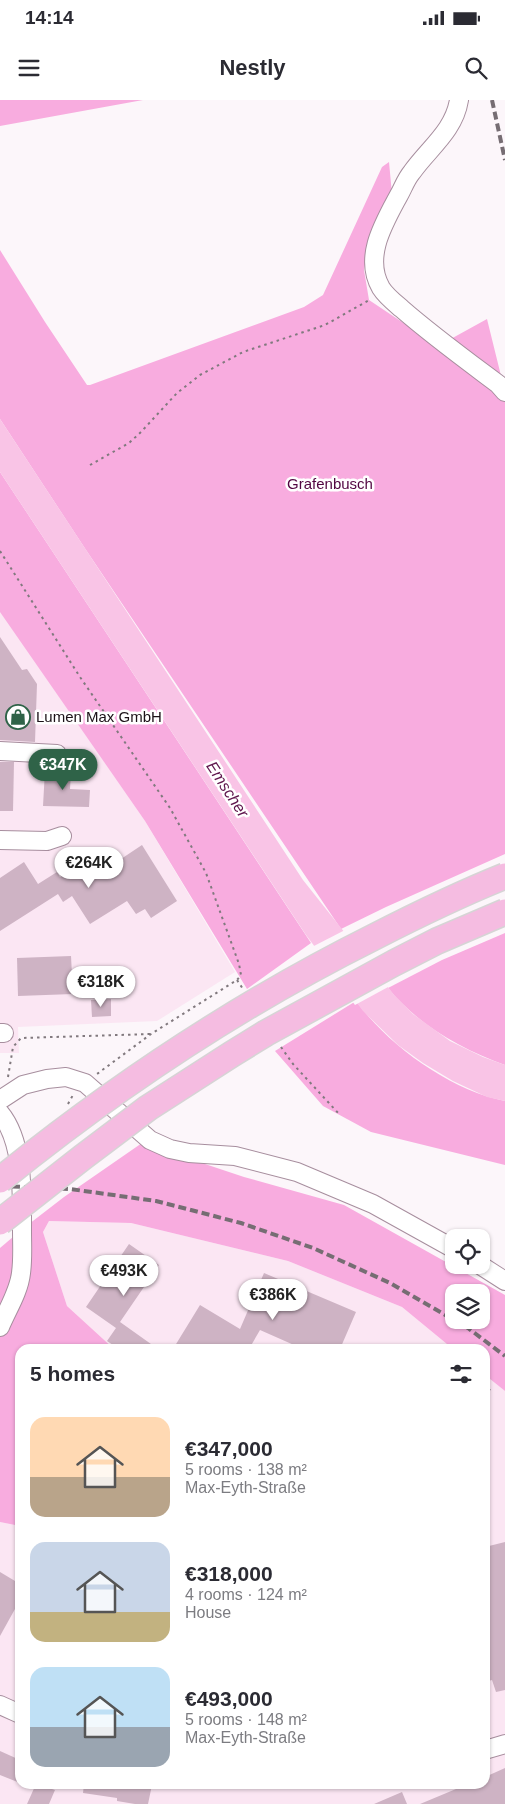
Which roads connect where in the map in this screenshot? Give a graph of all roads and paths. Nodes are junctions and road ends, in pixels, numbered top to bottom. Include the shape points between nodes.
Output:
1 (457, 108) edge
2 (383, 290) junction
3 (505, 392) edge
4 (90, 465) dead end
5 (0, 551) edge
6 (0, 751) edge
7 (57, 754) dead end
8 (62, 836) dead end
9 (0, 840) edge
10 (505, 876) edge
11 (505, 912) edge
12 (237, 980) junction
13 (242, 988) dead end
14 (151, 1034) junction
15 (278, 1042) dead end
16 (111, 1064) dead end
17 (1, 1103) edge
18 (340, 1115) dead end
19 (0, 1180) edge
20 (0, 1222) edge
21 (445, 1244) edge
22 (490, 1271) edge
23 (505, 1281) edge
24 (0, 1326) edge
25 (0, 1705) edge
26 (15, 1712) edge
27 (505, 1744) edge
28 (490, 1748) edge

1 - 2 street via 447,130 411,173 379,236 374,257 376,274
2 - 3 street via 422,326
2 - 4 path via 325,324 243,352 200,374 129,443
5 - 12 path via 80,677 175,816 206,873 239,964 241,975
6 - 7 street
8 - 9 street via 47,841
10 - 19 highway, bridge via 334,957 251,1004 101,1101
11 - 20 highway, bridge via 394,963 240,1049 148,1108
12 - 13 path
12 - 14 path
14 - 16 path
14 - 17 path via 21,1038 13,1047
15 - 18 path via 293,1064
17 - 21 street via 23,1085 47,1079 66,1077 85,1083 150,1140 170,1149 234,1156 297,1172 373,1204
17 - 24 street via 17,1149 22,1197 22,1258 20,1281
22 - 23 street
25 - 26 street
27 - 28 street

